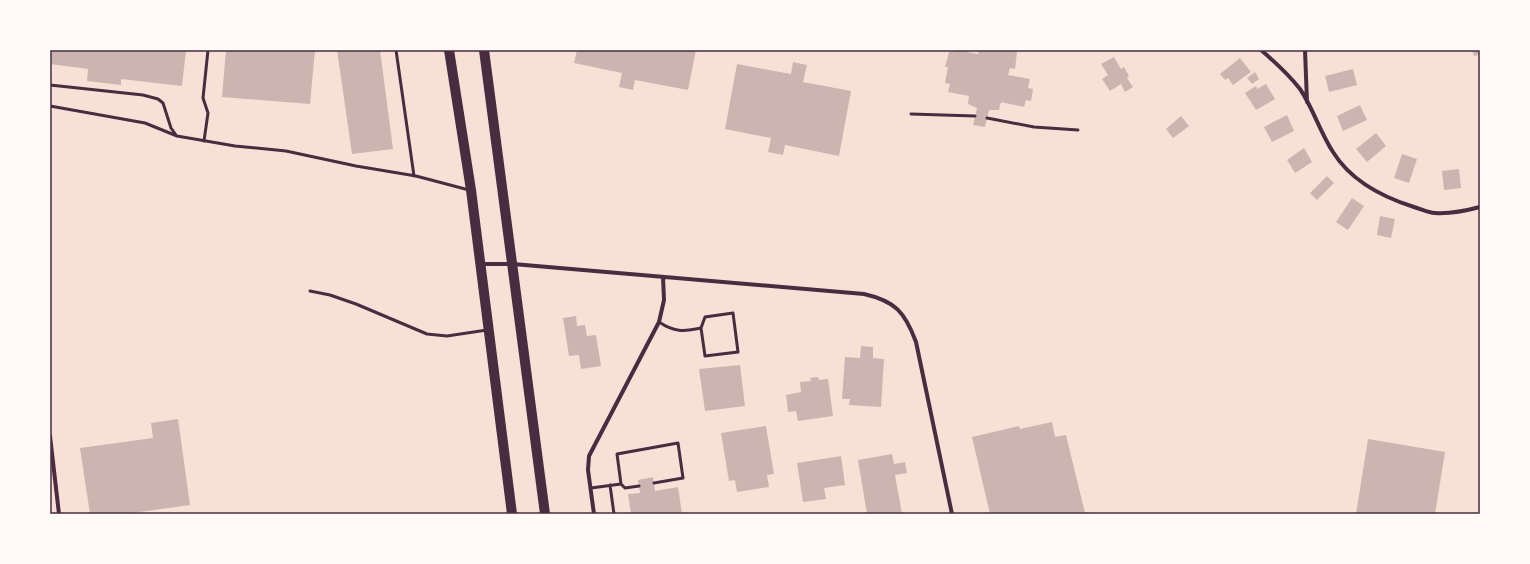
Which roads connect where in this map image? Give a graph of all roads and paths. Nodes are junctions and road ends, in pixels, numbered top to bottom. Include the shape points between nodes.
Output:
1 (208, 50) edge
2 (396, 50) edge
3 (449, 50) edge
4 (484, 50) edge
5 (1262, 50) edge
6 (1305, 50) edge
7 (50, 85) edge
8 (1307, 103) junction
9 (50, 106) edge
10 (911, 114) dead end
11 (975, 116) dead end
12 (987, 118) dead end
13 (1078, 130) dead end
14 (177, 136) junction
15 (204, 141) junction
16 (414, 176) junction
17 (471, 190) junction
18 (1480, 207) edge
19 (480, 264) junction
20 (513, 264) junction
21 (663, 277) junction
22 (310, 291) dead end
23 (659, 322) junction
24 (701, 328) junction
25 (489, 330) junction
26 (50, 436) edge
27 (654, 483) dead end
28 (621, 484) junction
29 (610, 485) junction
30 (639, 486) dead end
31 (591, 488) junction
32 (59, 514) edge
33 (512, 514) edge
34 (545, 514) edge
35 (594, 514) edge
36 (614, 514) edge
37 (952, 514) edge

1 - 15 lane via 203,98 208,113
2 - 16 lane
3 - 17 main road
4 - 20 main road
5 - 8 street via 1300,90
6 - 8 street
7 - 14 lane via 143,95 158,99 163,103 171,128
8 - 18 street via 1333,152 1345,168 1376,193 1434,213
9 - 14 lane via 145,124
10 - 11 lane
12 - 13 lane via 1034,127
14 - 15 lane
15 - 16 lane via 286,150
16 - 17 lane
17 - 19 main road
19 - 20 street
19 - 25 main road
20 - 21 street
20 - 34 main road
21 - 23 street via 664,300
21 - 37 street via 864,294 883,300 900,311 916,342
22 - 25 lane via 356,304 427,334 447,336
23 - 24 lane via 673,330
23 - 31 street via 592,449 588,463
24 - 24 lane via 704,317 733,313 738,352 705,356
25 - 33 main road
26 - 32 street
27 - 28 lane via 683,478 678,443 617,454
28 - 29 lane
28 - 30 lane via 625,488
29 - 31 lane
29 - 36 lane
31 - 35 street

